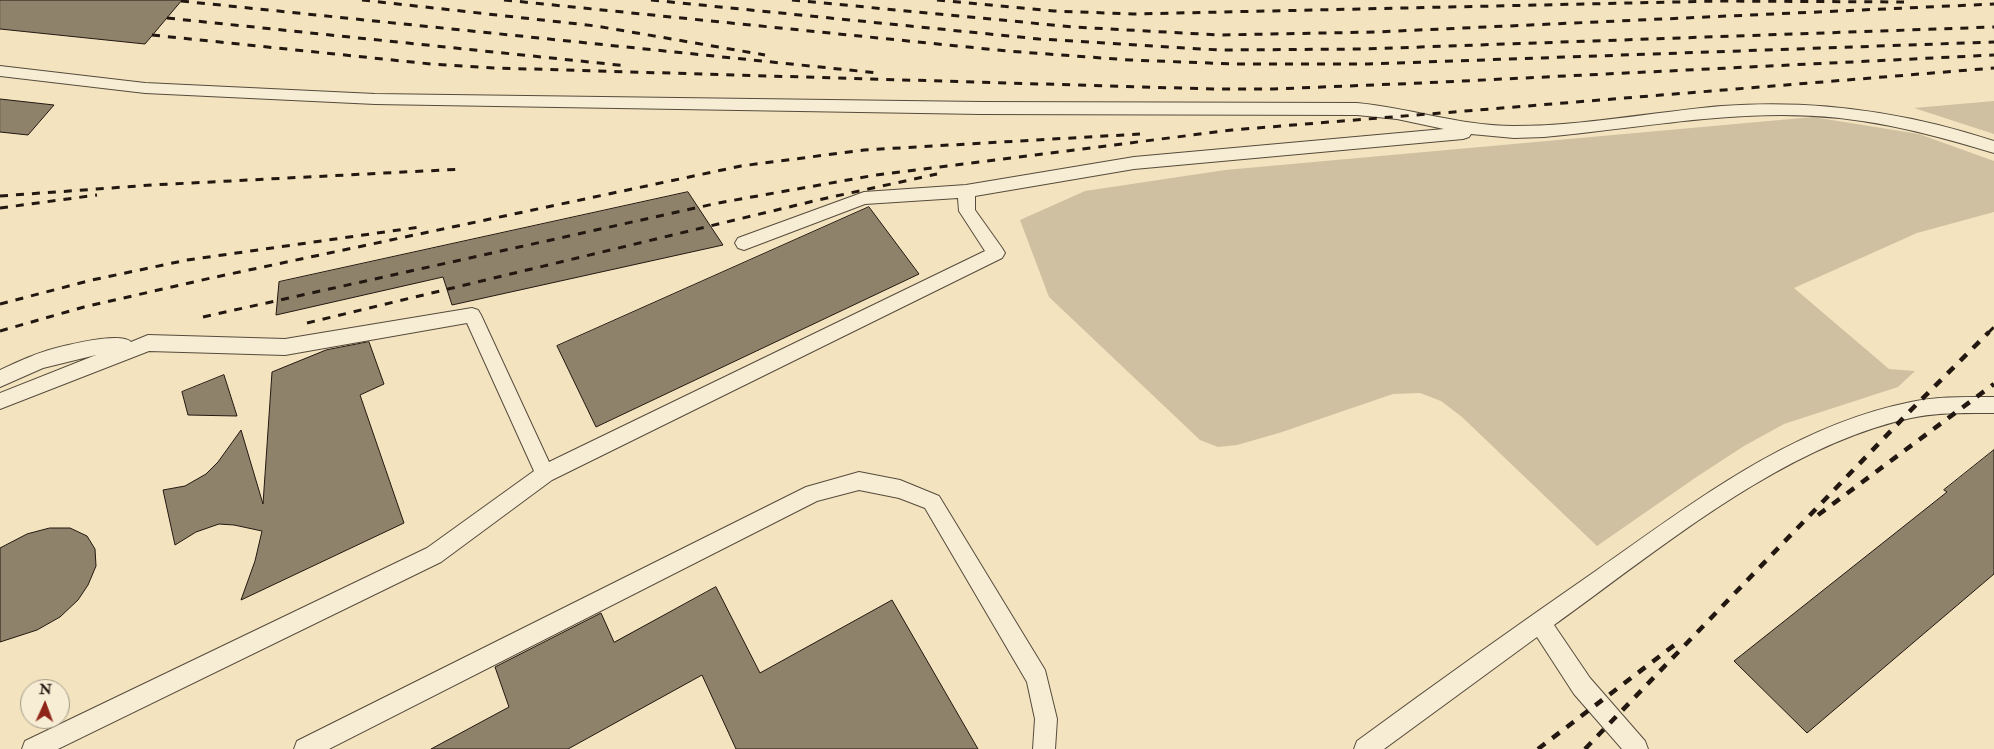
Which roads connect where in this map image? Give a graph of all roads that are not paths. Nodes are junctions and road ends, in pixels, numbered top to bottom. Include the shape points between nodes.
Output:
1 (0, 71) edge
2 (1484, 131) junction
3 (1994, 147) edge
4 (966, 191) junction
5 (744, 243) dead end
6 (148, 343) junction
7 (0, 379) edge
8 (0, 401) edge
9 (1994, 405) edge
10 (545, 474) junction
11 (1540, 622) junction
12 (33, 749) edge
13 (305, 749) edge
14 (1044, 749) edge
15 (1365, 749) edge
16 (1637, 749) edge

1 - 2 lane via 145,88 374,99 991,108 1357,109 1417,116
2 - 3 lane via 1544,130 1751,110 1814,110 1890,118
2 - 4 lane via 1134,164
4 - 5 lane via 864,198
4 - 10 lane via 967,211 996,253
6 - 7 lane via 84,349 39,361
6 - 8 lane
6 - 10 lane via 285,347 472,315
9 - 11 lane via 1911,410 1862,423 1803,448 1717,497
10 - 12 lane via 434,555
11 - 15 lane
11 - 16 lane via 1582,686
13 - 14 lane via 813,493 859,481 900,488 932,502 1037,678 1046,719

